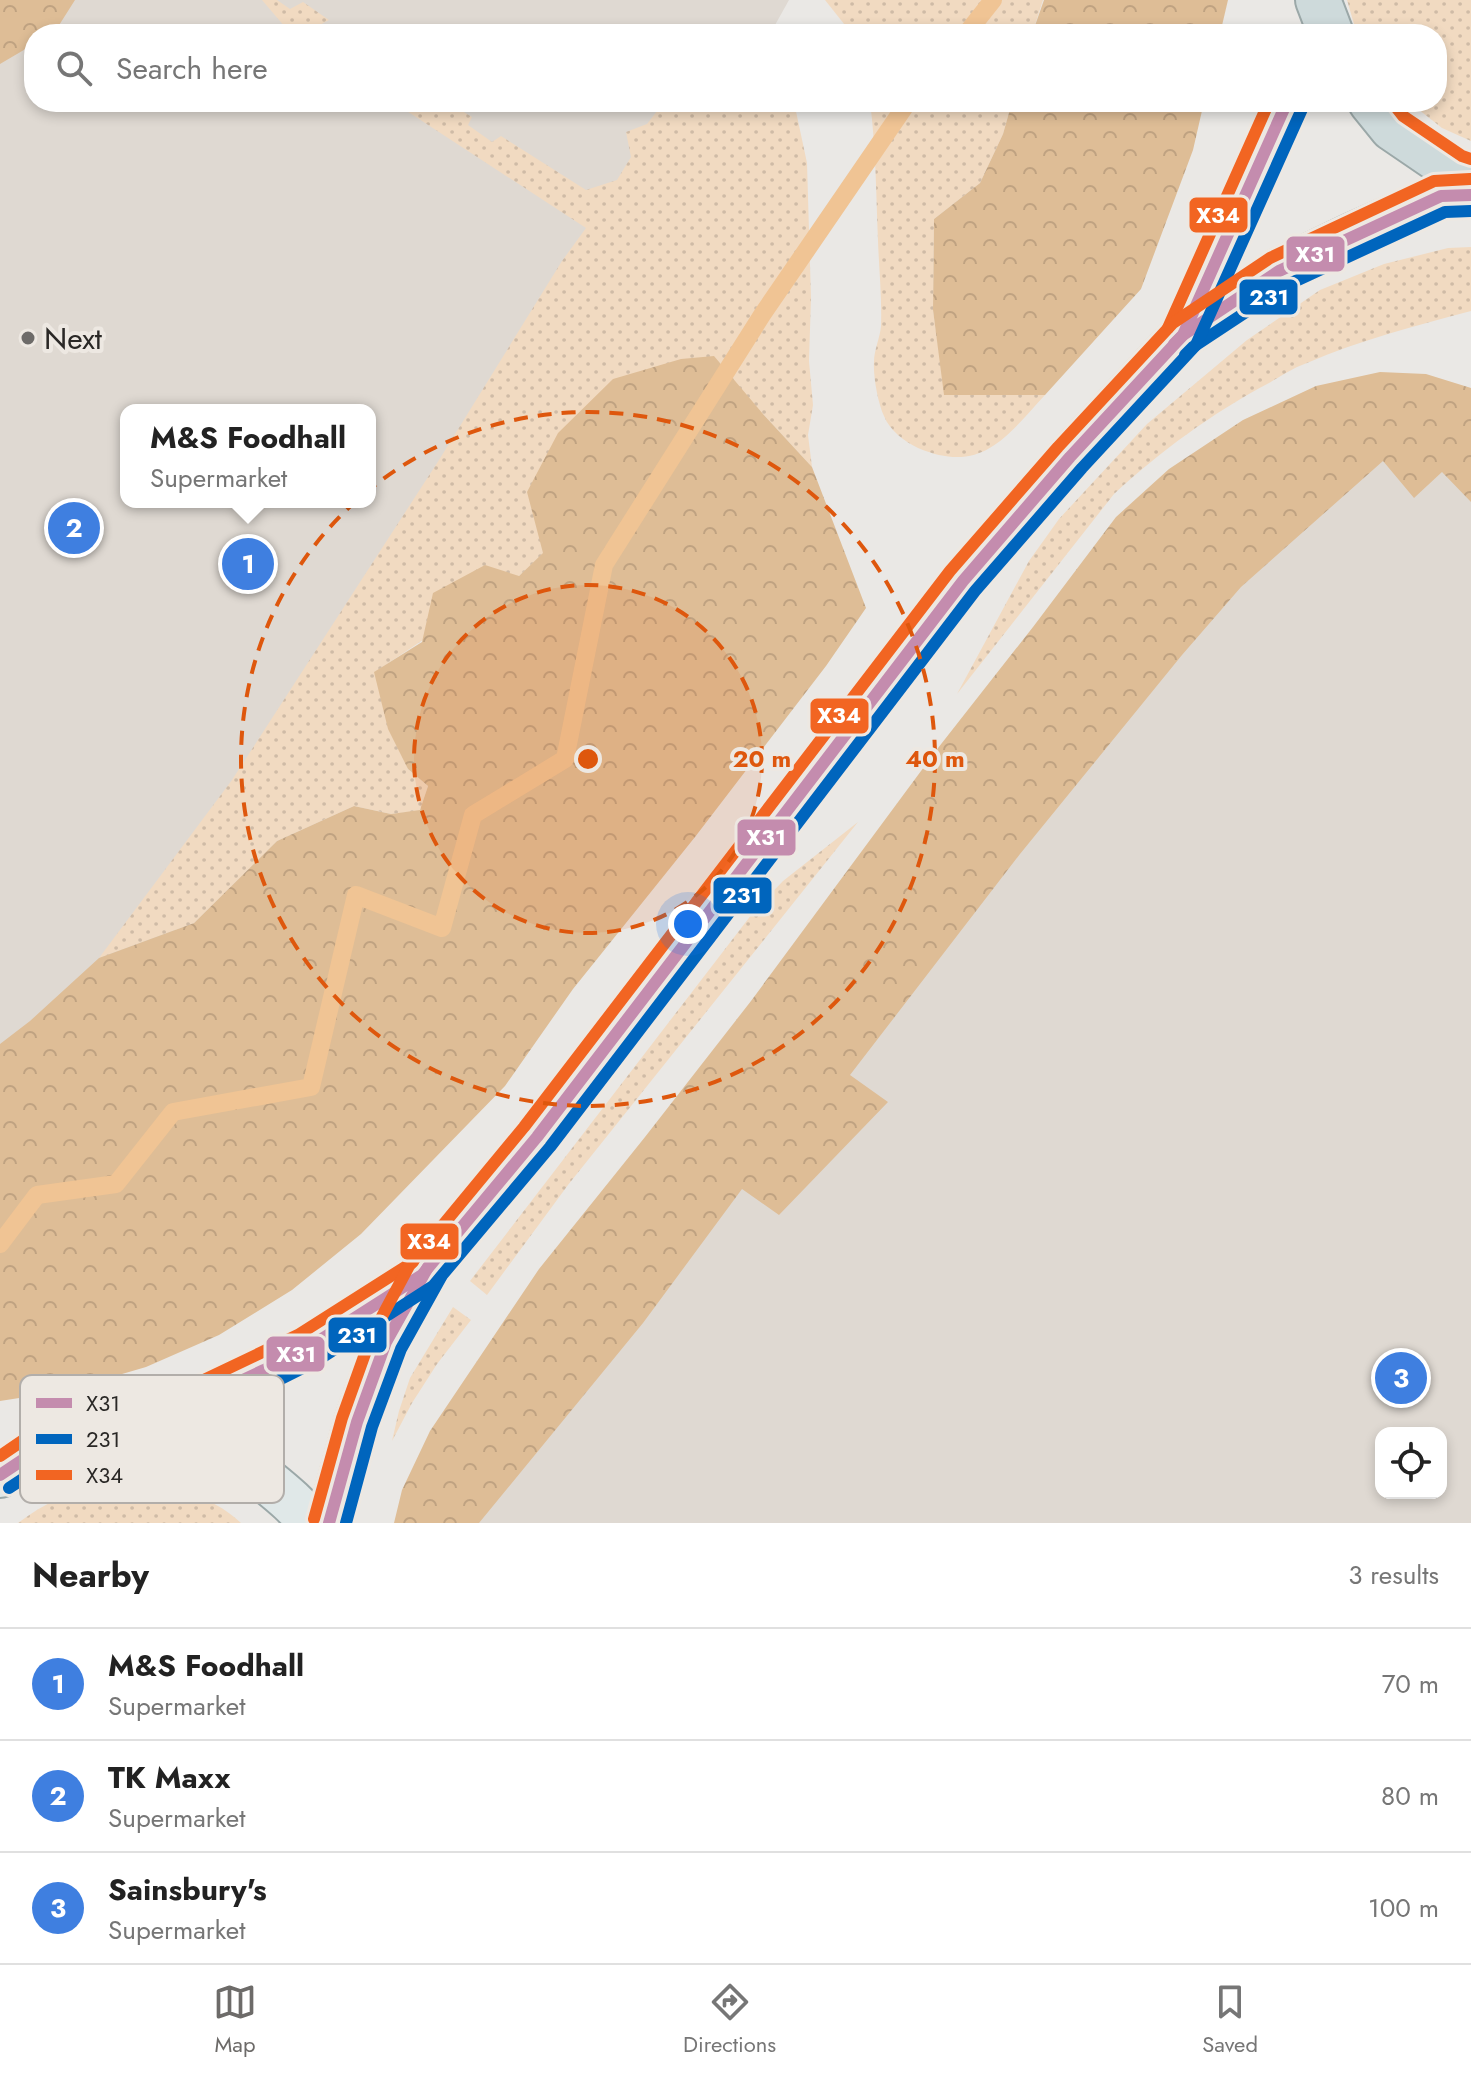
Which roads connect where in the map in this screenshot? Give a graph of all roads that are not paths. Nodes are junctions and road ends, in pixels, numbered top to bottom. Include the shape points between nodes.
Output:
1 (1317, 0) edge
2 (1309, 24) edge
3 (1327, 24) edge
4 (1283, 112) edge
5 (1379, 112) edge
6 (1471, 176) edge
7 (1471, 195) edge
8 (1183, 335) junction
9 (422, 1275) junction
10 (252, 1375) edge
11 (20, 1462) edge
12 (0, 1475) edge
13 (284, 1496) edge
14 (310, 1523) edge
15 (329, 1523) edge

1 - 2 main road
1 - 3 highway
4 - 8 main road
5 - 6 highway via 1392,128 1455,171
7 - 8 main road via 1441,196 1279,271
8 - 9 main road via 963,581 537,1137
9 - 10 main road via 306,1349
9 - 15 main road via 386,1342
11 - 12 main road
13 - 14 main road

